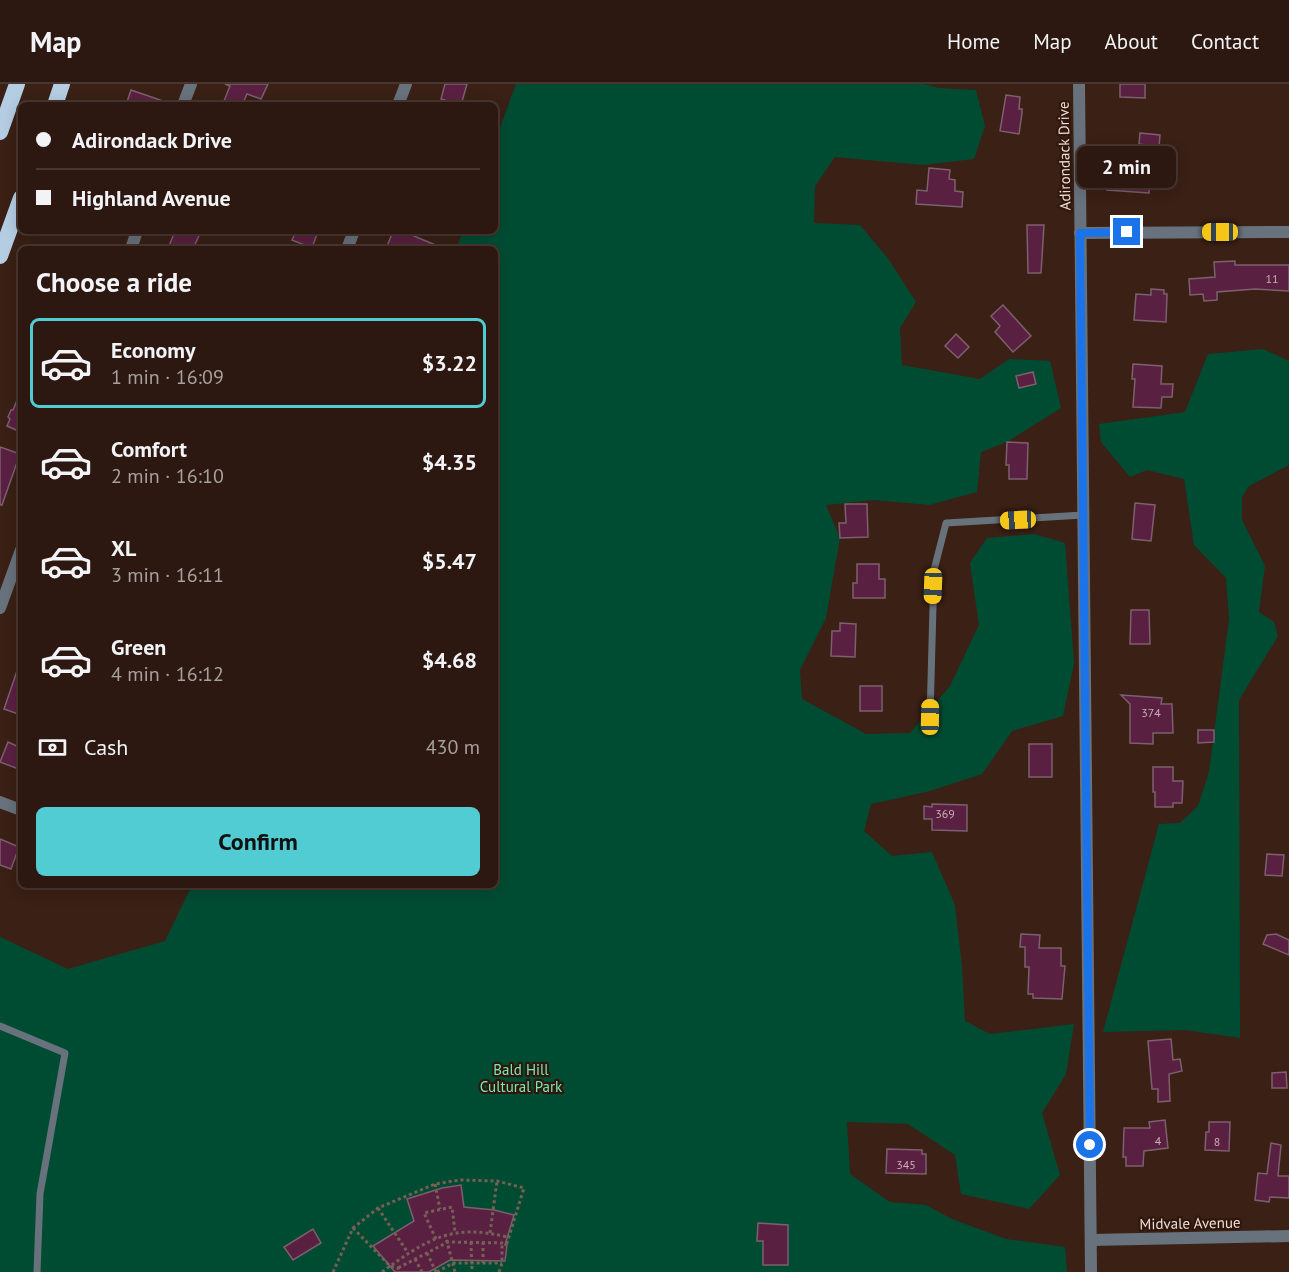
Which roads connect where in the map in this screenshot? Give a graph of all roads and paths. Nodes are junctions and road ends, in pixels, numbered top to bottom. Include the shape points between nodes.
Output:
1 (17, 84) edge
2 (62, 84) edge
3 (191, 84) edge
4 (406, 84) edge
5 (1079, 84) edge
6 (56, 102) edge
7 (184, 102) edge
8 (399, 102) edge
9 (0, 132) edge
10 (18, 206) edge
11 (1289, 232) edge
12 (1080, 233) junction
13 (0, 256) edge
14 (1083, 515) junction
15 (18, 558) edge
16 (0, 608) edge
17 (930, 717) dead end
18 (0, 802) edge
19 (18, 809) edge
20 (0, 1026) edge
21 (497, 1181) junction
22 (435, 1184) junction
23 (378, 1208) junction
24 (440, 1209) junction
25 (353, 1228) junction
26 (455, 1233) junction
27 (490, 1233) junction
28 (445, 1234) junction
29 (1289, 1236) edge
30 (507, 1237) junction
31 (436, 1239) junction
32 (1091, 1239) junction
33 (448, 1242) junction
34 (471, 1242) junction
35 (483, 1242) junction
36 (502, 1242) junction
37 (427, 1252) junction
38 (408, 1253) junction
39 (415, 1259) junction
40 (453, 1263) junction
41 (470, 1263) junction
42 (483, 1263) junction
43 (502, 1263) junction
44 (390, 1266) junction
45 (399, 1270) edge
46 (37, 1272) edge
47 (333, 1272) edge
48 (382, 1272) edge
49 (422, 1272) edge
50 (436, 1272) edge
51 (455, 1272) edge
52 (472, 1272) edge
53 (499, 1272) edge
54 (1091, 1272) edge

1 - 9 highway
2 - 6 highway
3 - 7 street
4 - 8 street
5 - 12 street, Adirondack Drive
10 - 13 highway
11 - 12 street
12 - 14 street, Adirondack Drive
14 - 17 lane via 946,523 934,570
14 - 32 street, Adirondack Drive
15 - 16 street
18 - 19 street
20 - 46 lane via 65,1053 40,1194
21 - 22 path
21 - 27 path
21 - 30 path via 524,1188
22 - 23 path
22 - 24 path
23 - 25 path
23 - 38 path
24 - 26 path via 452,1207
24 - 31 path via 424,1213
25 - 44 path
25 - 47 path
26 - 27 path
26 - 28 path
27 - 30 path
28 - 31 path
28 - 33 path
29 - 32 street, Midvale Avenue
30 - 36 path via 507,1242
31 - 38 path
32 - 54 street, Adirondack Drive
33 - 34 path
33 - 37 path
33 - 40 path
34 - 35 path
34 - 41 path
35 - 36 path
35 - 42 path
36 - 43 path
37 - 39 path
37 - 50 path
38 - 44 path
39 - 45 path
39 - 49 path
40 - 41 path
40 - 50 path
40 - 51 path
41 - 42 path
41 - 52 path
42 - 43 path
43 - 53 path
44 - 45 path
44 - 48 path

